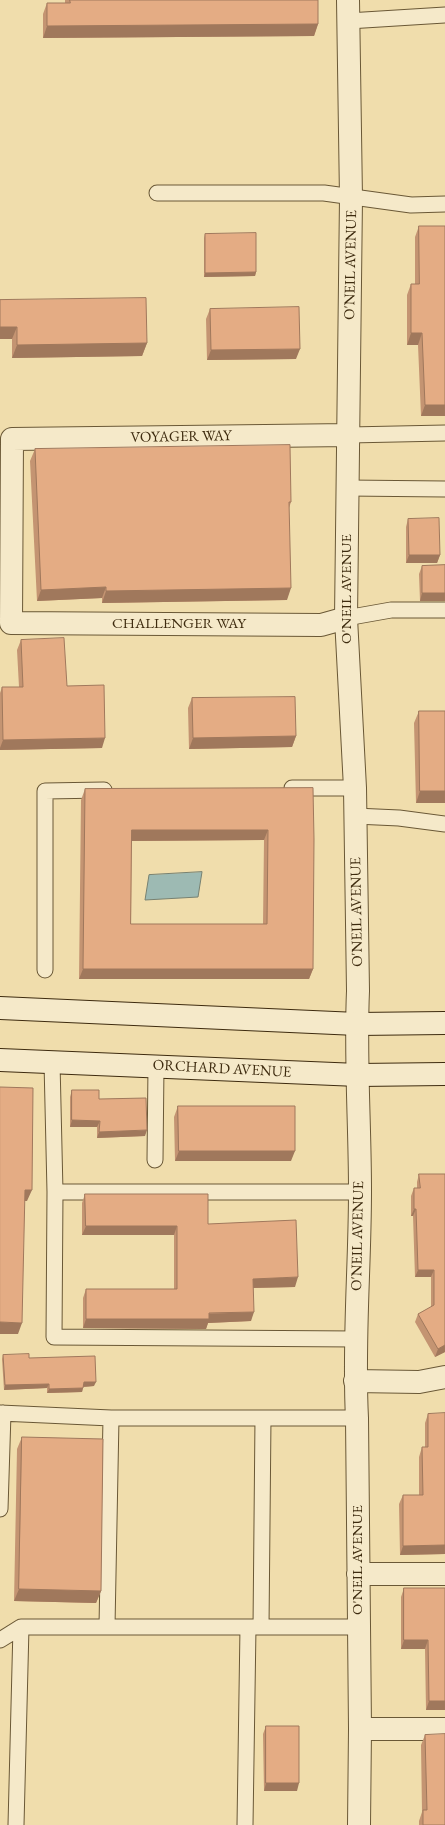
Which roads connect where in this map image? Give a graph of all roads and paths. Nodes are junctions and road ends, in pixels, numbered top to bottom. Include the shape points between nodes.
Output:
1 (348, 11) edge
2 (445, 15) edge
3 (157, 192) dead end
4 (351, 198) junction
5 (445, 204) edge
6 (445, 433) edge
7 (349, 435) junction
8 (347, 488) junction
9 (445, 489) edge
10 (445, 610) edge
11 (346, 618) junction
12 (11, 623) joint
13 (355, 788) junction
14 (279, 789) edge
15 (115, 790) edge
16 (355, 816) junction
17 (445, 824) edge
18 (45, 970) dead end
19 (0, 1008) edge
20 (445, 1023) edge
21 (356, 1024) junction
22 (0, 1060) edge
23 (52, 1062) junction
24 (156, 1066) junction
25 (445, 1074) edge
26 (358, 1075) junction
27 (155, 1160) dead end
28 (55, 1192) junction
29 (360, 1192) junction
30 (356, 1340) junction
31 (445, 1377) edge
32 (355, 1381) junction
33 (1, 1413) edge
34 (111, 1418) junction
35 (263, 1418) junction
36 (357, 1418) junction
37 (0, 1509) edge
38 (358, 1574) junction
39 (445, 1574) edge
40 (107, 1626) junction
41 (21, 1627) junction
42 (255, 1627) junction
43 (359, 1628) junction
44 (0, 1640) edge
45 (360, 1729) junction
46 (445, 1729) edge
47 (16, 1825) edge
48 (245, 1825) edge
49 (359, 1825) edge

1 - 2 lane
1 - 4 street, O'NEIL AVENUE
3 - 4 lane via 324,193
4 - 5 lane via 411,205
4 - 7 street, O'NEIL AVENUE
6 - 7 lane
7 - 8 street, O'NEIL AVENUE
7 - 12 street, VOYAGER WAY via 12,439
8 - 9 lane
8 - 11 street, O'NEIL AVENUE
10 - 11 lane via 391,610
11 - 12 street, CHALLENGER WAY via 321,625
11 - 13 street, O'NEIL AVENUE
13 - 14 lane
13 - 16 street, O'NEIL AVENUE
15 - 18 lane via 45,791
16 - 17 lane
16 - 21 street, O'NEIL AVENUE via 358,991
19 - 21 street
20 - 21 street
21 - 26 street, O'NEIL AVENUE
22 - 23 street, ORCHARD AVENUE
23 - 24 street, ORCHARD AVENUE
23 - 28 lane
24 - 26 street, ORCHARD AVENUE
24 - 27 lane
25 - 26 street, ORCHARD AVENUE
26 - 29 street, O'NEIL AVENUE
28 - 29 lane
28 - 30 lane via 54,1337
29 - 30 street, O'NEIL AVENUE
30 - 32 street, O'NEIL AVENUE
31 - 32 street via 419,1382
32 - 36 street, O'NEIL AVENUE
33 - 34 lane
33 - 37 lane
34 - 35 lane
34 - 40 lane
35 - 36 lane
35 - 42 lane
36 - 38 street, O'NEIL AVENUE
38 - 39 street
38 - 43 street, O'NEIL AVENUE
40 - 41 lane
40 - 42 lane
41 - 44 lane
41 - 47 lane
42 - 43 lane
42 - 48 lane
43 - 45 street, O'NEIL AVENUE
45 - 46 street
45 - 49 street, O'NEIL AVENUE

